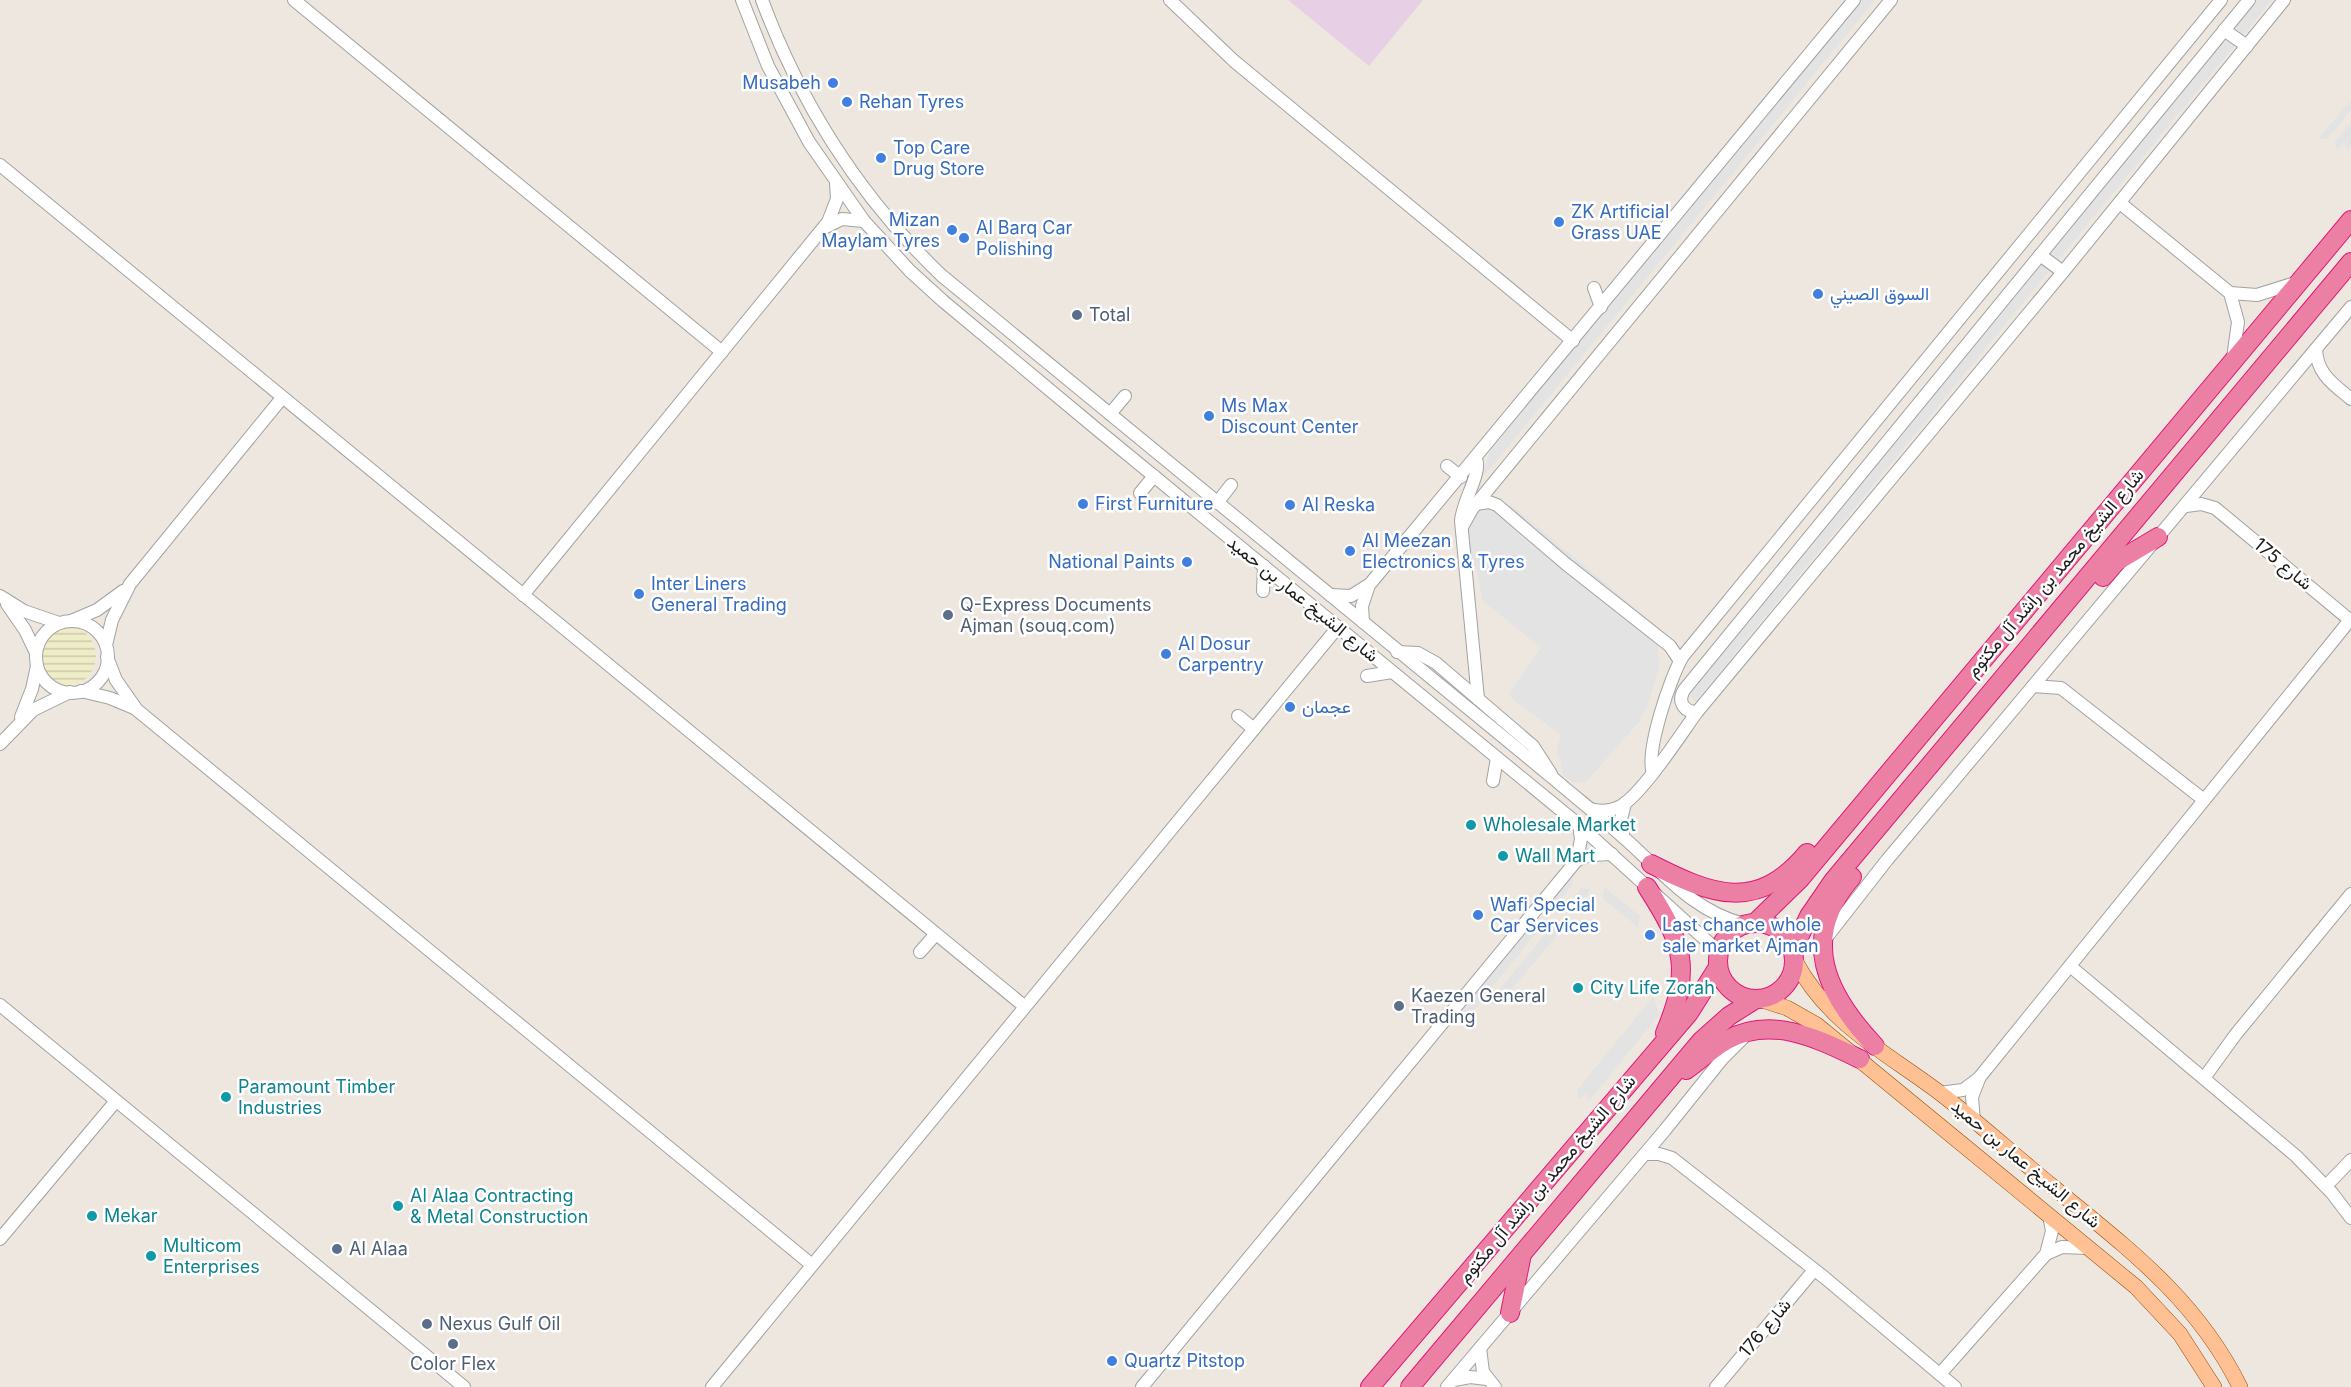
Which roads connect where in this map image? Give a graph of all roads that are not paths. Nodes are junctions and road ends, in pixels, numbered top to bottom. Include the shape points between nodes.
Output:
1 (294, 0) edge
2 (742, 0) edge
3 (762, 0) edge
4 (1170, 0) edge
5 (1854, 0) edge
6 (1891, 0) edge
7 (2221, 0) edge
8 (2249, 0) edge
9 (2284, 0) edge
10 (2224, 30) junction
11 (2247, 46) junction
12 (2129, 146) junction
13 (2091, 160) junction
14 (0, 165) edge
15 (836, 183) junction
16 (2120, 203) junction
17 (2351, 220) edge
18 (864, 221) junction
19 (823, 229) junction
20 (2040, 255) junction
21 (2351, 262) edge
22 (2063, 272) junction
23 (2306, 276) junction
24 (1594, 288) dead end
25 (2230, 293) junction
26 (1601, 307) junction
27 (2351, 307) edge
28 (1573, 341) junction
29 (2316, 349) junction
30 (722, 352) junction
31 (2231, 365) junction
32 (2295, 374) junction
33 (2325, 377) junction
34 (1125, 396) dead end
35 (282, 398) junction
36 (2351, 399) edge
37 (1110, 414) junction
38 (1476, 459) junction
39 (1448, 466) dead end
40 (1154, 476) junction
41 (1461, 477) junction
42 (2209, 478) junction
43 (1231, 485) dead end
44 (1140, 493) dead end
45 (1217, 503) junction
46 (1476, 504) junction
47 (2186, 506) junction
48 (2215, 508) junction
49 (1462, 527) junction
50 (2158, 537) junction
51 (1264, 566) junction
52 (130, 584) junction
53 (1370, 584) junction
54 (1263, 591) dead end
55 (1329, 595) junction
56 (523, 596) junction
57 (1, 598) edge
58 (2062, 609) junction
59 (2351, 620) edge
60 (65, 622) junction
61 (1363, 622) junction
62 (1338, 627) junction
63 (107, 651) junction
64 (1397, 652) junction
65 (37, 659) junction
66 (1680, 661) junction
67 (2054, 662) junction
68 (1392, 672) junction
69 (1367, 676) dead end
70 (2033, 686) junction
71 (2061, 688) junction
72 (76, 692) junction
73 (1478, 699) junction
74 (137, 710) junction
75 (1697, 712) junction
76 (1238, 716) dead end
77 (17, 724) junction
78 (1254, 729) junction
79 (0, 744) edge
80 (1497, 758) junction
81 (1653, 773) junction
82 (1553, 778) junction
83 (1493, 781) dead end
84 (2204, 800) junction
85 (1625, 803) junction
86 (1589, 809) junction
87 (1853, 813) junction
88 (1579, 825) junction
89 (1880, 828) junction
90 (1623, 836) junction
91 (1612, 854) junction
92 (1577, 860) junction
93 (1651, 864) junction
94 (1647, 887) junction
95 (2351, 894) edge
96 (1750, 923) junction
97 (935, 934) junction
98 (1824, 942) junction
99 (920, 952) dead end
100 (1793, 955) junction
101 (1718, 959) junction
102 (2070, 966) junction
103 (1757, 999) junction
104 (0, 1005) edge
105 (1024, 1006) junction
106 (1750, 1032) junction
107 (1875, 1046) junction
108 (1658, 1048) junction
109 (1860, 1059) junction
110 (2201, 1075) junction
111 (1979, 1078) junction
112 (1665, 1081) junction
113 (1939, 1093) junction
114 (116, 1101) junction
115 (1974, 1122) junction
116 (1665, 1130) junction
117 (1645, 1154) junction
118 (1672, 1158) junction
119 (2351, 1160) edge
120 (2351, 1169) edge
121 (2329, 1190) junction
122 (2049, 1215) junction
123 (2351, 1218) edge
124 (0, 1239) edge
125 (2088, 1248) junction
126 (1523, 1250) junction
127 (2046, 1254) junction
128 (812, 1265) junction
129 (1814, 1270) junction
130 (1510, 1313) junction
131 (1480, 1348) junction
132 (1947, 1380) edge
133 (1450, 1383) edge
134 (1491, 1384) edge
135 (464, 1387) edge
136 (712, 1387) edge
137 (1142, 1387) edge
138 (1370, 1387) edge
139 (1410, 1387) edge
140 (1716, 1387) edge
141 (2214, 1387) edge
142 (2240, 1387) edge

1 - 30 street
2 - 15 street, شارع الشيخ عمار بن حميد via 777,85
3 - 37 street, شارع الشيخ عمار بن حميد via 810,107 848,169 883,214 958,290
4 - 28 street via 1234,61
5 - 26 street
6 - 46 street
7 - 13 street
8 - 10 street
9 - 11 street
10 - 11 street
10 - 12 street
11 - 16 street
12 - 13 street
12 - 20 street
13 - 66 street
14 - 35 street
15 - 18 street, شارع الشيخ عمار بن حميد
15 - 19 street via 835,207
16 - 22 street
16 - 25 street
17 - 23 highway, شارع الشيخ محمد بن راشد آل مكتوم
18 - 19 street via 842,219
18 - 40 street, شارع الشيخ عمار بن حميد via 943,301
19 - 30 street
20 - 22 street
20 - 75 street via 1684,690 1683,706
21 - 58 highway, شارع الشيخ محمد بن راشد آل مكتوم
22 - 75 street
23 - 25 street via 2270,293
23 - 31 highway, شارع الشيخ محمد بن راشد آل مكتوم
24 - 26 street
25 - 31 street via 2238,336
26 - 28 street
27 - 29 street
28 - 38 street
29 - 32 street
29 - 33 street
30 - 56 street
31 - 87 highway, شارع الشيخ محمد بن راشد آل مكتوم
32 - 33 street
32 - 42 street
33 - 36 street
34 - 37 street
35 - 52 street
35 - 56 street
37 - 45 street, شارع الشيخ عمار بن حميد
38 - 41 street
38 - 49 street via 1478,469 1463,507
39 - 41 street
40 - 44 street
40 - 51 street, شارع الشيخ عمار بن حميد
41 - 53 street
42 - 47 street
42 - 48 street via 2209,494
43 - 45 street
45 - 55 street, شارع الشيخ عمار بن حميد
46 - 49 street
46 - 66 street via 1497,505 1670,646
47 - 48 street via 2201,504
47 - 50 street
48 - 59 street, شارع 175
49 - 73 street
50 - 58 highway via 2116,562 2078,601
50 - 67 street
51 - 54 street
51 - 62 street, شارع الشيخ عمار بن حميد
52 - 60 street via 97,610
52 - 63 street via 112,620
53 - 55 street via 1352,596
53 - 61 street via 1362,606
55 - 61 street, شارع الشيخ عمار بن حميد
56 - 97 street
57 - 60 street via 36,616
57 - 65 street via 18,619
58 - 89 highway, شارع الشيخ محمد بن راشد آل مكتوم
59 - 84 street
60 - 63 street via 80,622 96,630
60 - 65 street via 44,635
61 - 64 street, شارع الشيخ عمار بن حميد
62 - 68 street, شارع الشيخ عمار بن حميد
62 - 78 street
63 - 72 street via 103,674 90,687
63 - 74 street via 116,680
64 - 73 street via 1418,653 1430,659
64 - 82 street, شارع الشيخ عمار بن حميد
65 - 72 street via 45,681 61,691
65 - 77 street via 32,689
66 - 81 street via 1652,753
67 - 70 street
67 - 71 street
68 - 69 street
68 - 80 street, شارع الشيخ عمار بن حميد
70 - 71 street
70 - 98 street via 1844,912
71 - 84 street
72 - 74 street via 110,698
72 - 77 street via 42,704
73 - 82 street via 1533,747
74 - 128 street
75 - 81 street
76 - 78 street
77 - 79 street
78 - 105 street
80 - 83 street
80 - 88 street, شارع الشيخ عمار بن حميد
81 - 85 street
82 - 86 street, شارع الشيخ عمار بن حميد
84 - 102 street
85 - 86 street via 1608,811
85 - 90 street
86 - 90 street, شارع الشيخ عمار بن حميد
87 - 93 highway via 1831,825 1786,874 1761,889 1717,892
87 - 96 highway, شارع الشيخ محمد بن راشد آل مكتوم via 1788,892
88 - 91 street, شارع الشيخ عمار بن حميد
88 - 92 street
89 - 98 highway via 1874,851 1838,895
89 - 100 highway, شارع الشيخ محمد بن راشد آل مكتوم via 1824,892
90 - 93 street, شارع الشيخ عمار بن حميد
91 - 92 street
91 - 94 street, شارع الشيخ عمار بن حميد
92 - 137 street
93 - 96 street, شارع الشيخ عمار بن حميد via 1697,905 1720,917
94 - 101 street, شارع الشيخ عمار بن حميد via 1697,929
94 - 108 highway via 1674,932 1681,961 1678,999
95 - 110 street
96 - 100 highway via 1779,930
96 - 101 highway via 1728,935
97 - 99 street
97 - 105 street
98 - 107 highway via 1823,964 1836,999
100 - 103 highway via 1785,986 1778,993
100 - 107 main road, شارع الشيخ عمار بن حميد via 1823,1004
101 - 103 highway via 1731,990
101 - 108 highway, شارع الشيخ محمد بن راشد آل مكتوم via 1697,1002
102 - 110 street
102 - 111 street
103 - 109 main road, شارع الشيخ عمار بن حميد via 1807,1018
103 - 112 highway, شارع الشيخ محمد بن راشد آل مكتوم via 1715,1027
104 - 114 street
105 - 128 street
106 - 109 highway via 1792,1031
106 - 112 highway via 1727,1040
106 - 116 street via 1722,1059
107 - 113 main road, شارع الشيخ عمار بن حميد
108 - 138 highway, شارع الشيخ محمد بن راشد آل مكتوم
109 - 122 main road, شارع الشيخ عمار بن حميد
110 - 121 street via 2282,1143
111 - 113 street via 1964,1090
111 - 115 street via 1972,1097
112 - 126 highway, شارع الشيخ محمد بن راشد آل مكتوم
113 - 115 main road, شارع الشيخ عمار بن حميد
114 - 124 street
114 - 135 street
115 - 142 main road, شارع الشيخ عمار بن حميد via 2168,1284 2212,1338
116 - 117 street
116 - 118 street via 1665,1145
117 - 118 street
117 - 130 street
118 - 129 street
119 - 121 street
120 - 121 street
121 - 123 street
122 - 125 main road, شارع الشيخ عمار بن حميد
122 - 127 street via 2051,1239
125 - 127 street via 2062,1246
125 - 141 main road, شارع الشيخ عمار بن حميد via 2166,1317
126 - 130 highway
126 - 139 highway, شارع الشيخ محمد بن راشد آل مكتوم
127 - 132 street via 1976,1335
128 - 136 street
129 - 132 street
129 - 140 street, شارع 176
130 - 131 street
131 - 133 street
131 - 134 street via 1481,1364
133 - 134 street via 1470,1377

